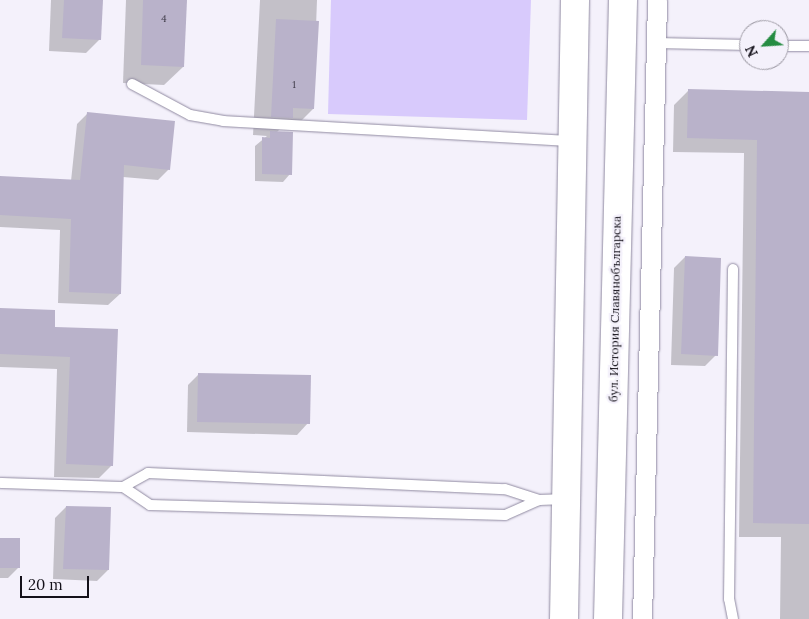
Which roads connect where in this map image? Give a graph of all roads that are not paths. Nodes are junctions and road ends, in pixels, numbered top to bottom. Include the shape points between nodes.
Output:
1 (575, 0) edge
2 (623, 0) edge
3 (657, 0) edge
4 (656, 44) junction
5 (739, 45) edge
6 (789, 46) edge
7 (809, 46) edge
8 (132, 84) dead end
9 (572, 141) junction
10 (733, 268) dead end
11 (0, 483) edge
12 (123, 487) junction
13 (567, 499) junction
14 (539, 500) junction
15 (564, 619) edge
16 (608, 619) edge
17 (642, 619) edge
18 (732, 619) edge

1 - 9 main road
2 - 16 main road, бул. История Славянобългарска
3 - 4 street
4 - 5 lane
4 - 17 street
6 - 7 lane
8 - 9 lane via 190,114 223,121
9 - 13 main road
10 - 18 lane via 729,598
11 - 12 lane
12 - 14 lane via 148,473 505,489
12 - 14 lane via 150,505 505,515
13 - 14 lane
13 - 15 main road

